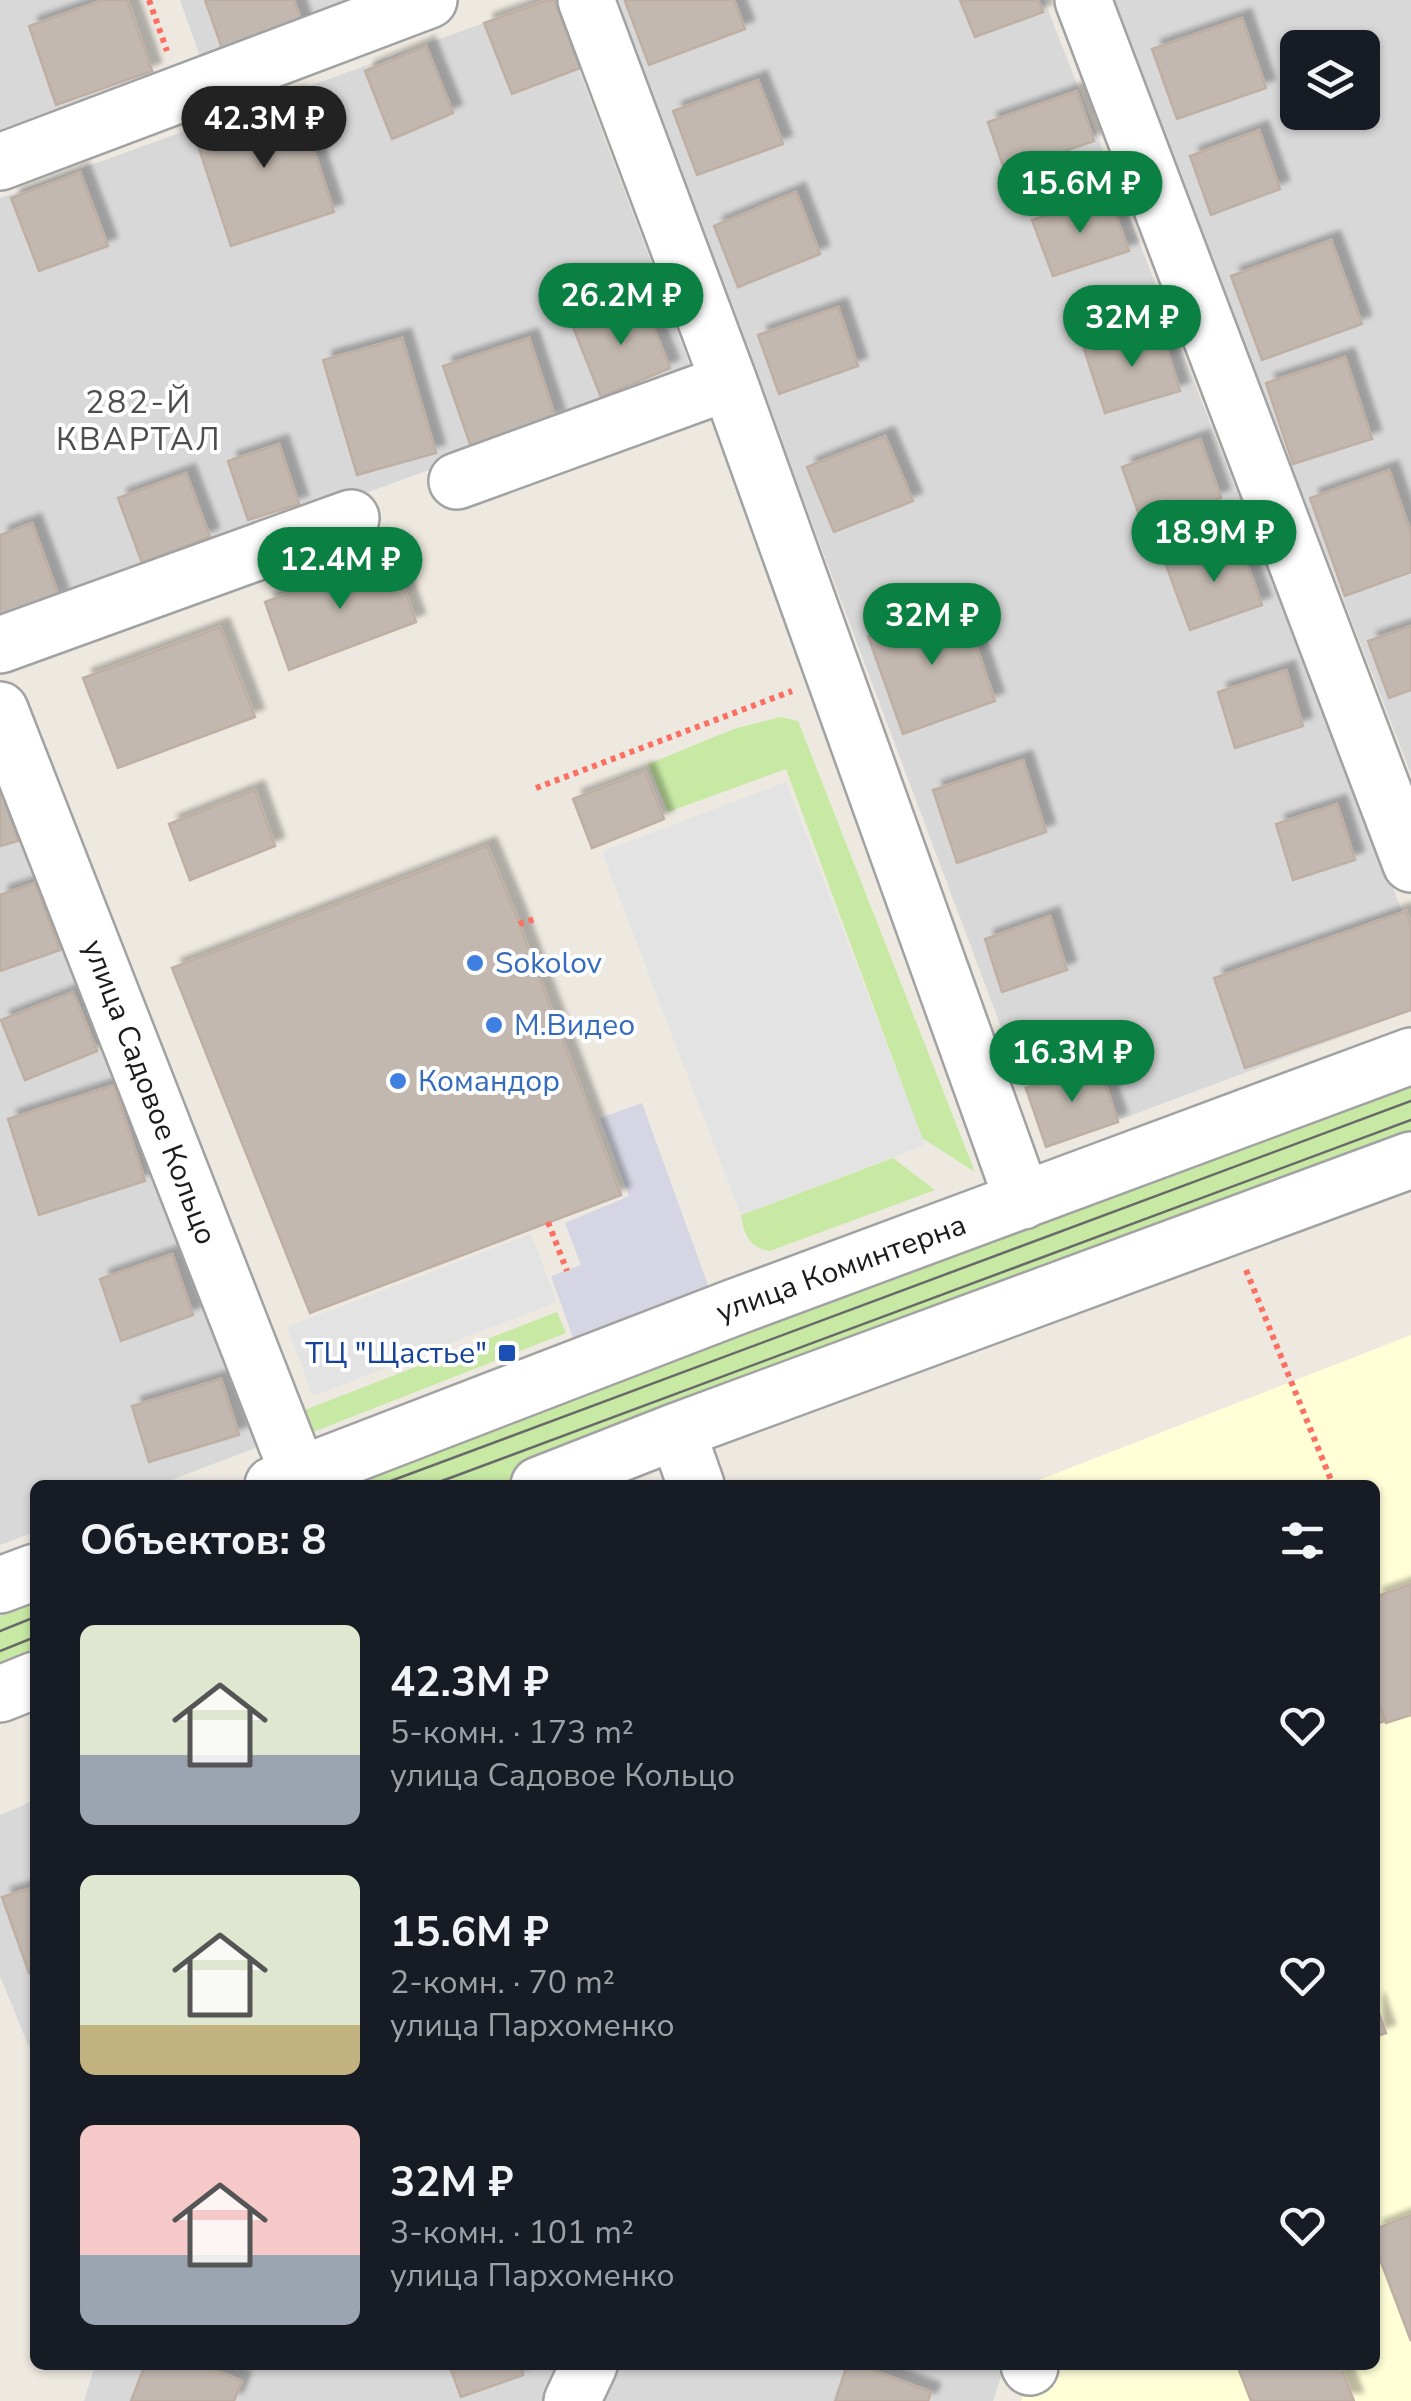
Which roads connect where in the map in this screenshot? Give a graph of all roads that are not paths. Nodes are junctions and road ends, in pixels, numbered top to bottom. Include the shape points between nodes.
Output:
1 (428, 0) edge
2 (586, 0) edge
3 (1083, 0) edge
4 (0, 162) edge
5 (729, 382) junction
6 (457, 481) dead end
7 (351, 518) dead end
8 (0, 644) edge
9 (0, 710) edge
10 (1411, 864) edge
11 (1411, 1056) edge
12 (1411, 1160) edge
13 (1022, 1200) junction
14 (677, 1431) junction
15 (286, 1480) edge
16 (552, 1480) edge
17 (694, 1480) edge
18 (30, 1574) edge
19 (0, 1585) edge
20 (30, 1682) edge
21 (0, 1694) edge
22 (587, 2370) edge
23 (572, 2401) edge

1 - 4 street
2 - 5 street
3 - 10 street
5 - 6 street
5 - 13 street
7 - 8 street
9 - 15 street, улица Садовое Кольцо
11 - 13 street, улица Коминтерна
12 - 14 street
13 - 15 street, улица Коминтерна
14 - 16 street
14 - 17 street
18 - 19 street
20 - 21 street
22 - 23 street

